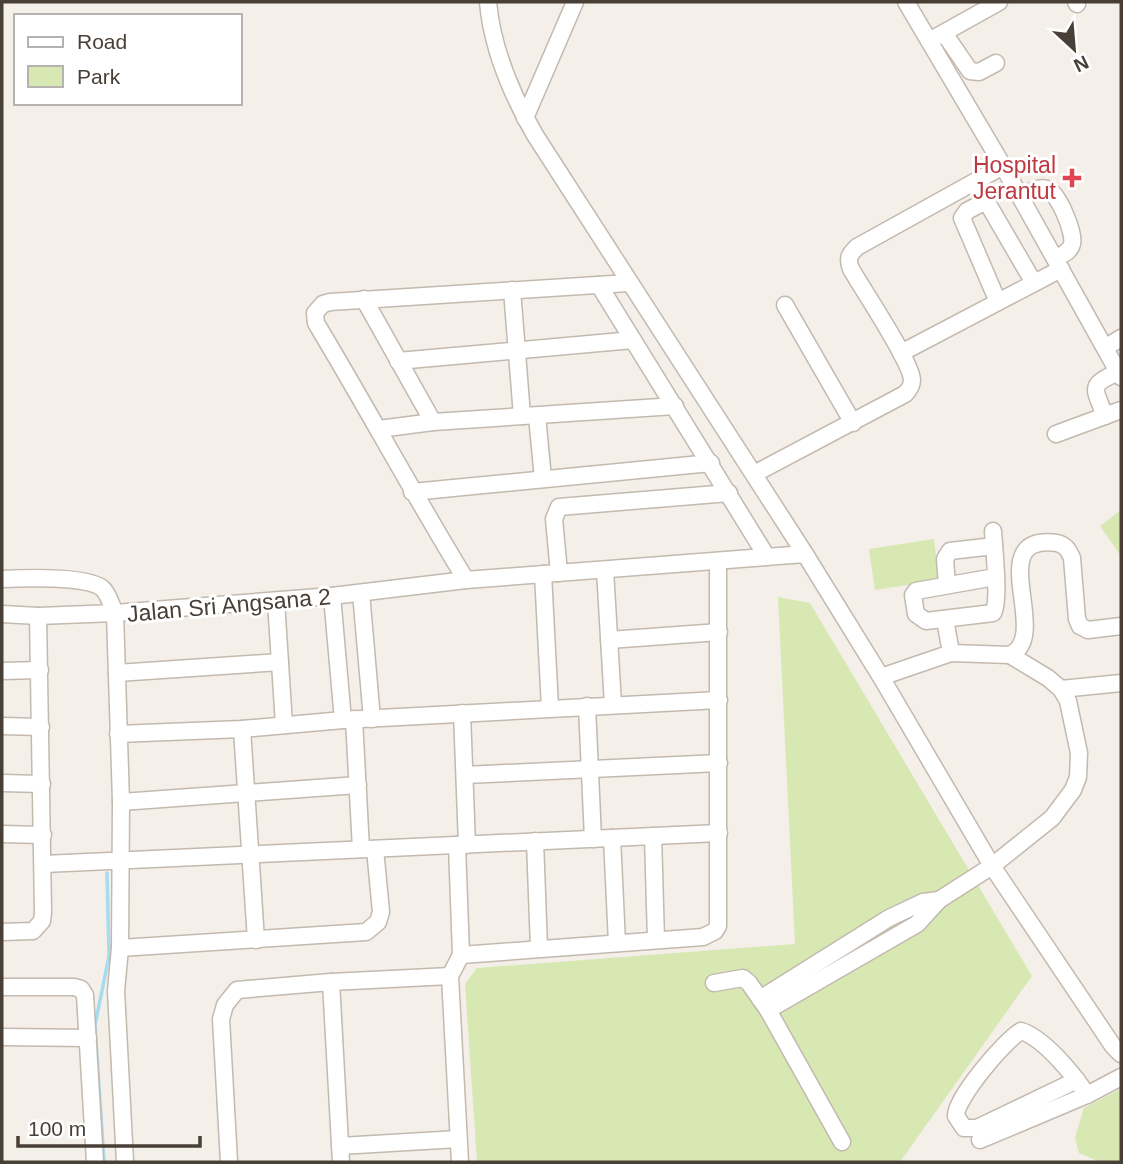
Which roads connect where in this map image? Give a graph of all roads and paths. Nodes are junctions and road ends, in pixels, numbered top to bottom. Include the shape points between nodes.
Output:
1 (489, 2) edge
2 (575, 2) edge
3 (906, 2) edge
4 (999, 2) edge
5 (944, 33) junction
6 (929, 41) junction
7 (996, 63) dead end
8 (525, 118) junction
9 (1003, 166) junction
10 (975, 182) junction
11 (1021, 197) junction
12 (986, 201) junction
13 (1058, 264) junction
14 (628, 283) junction
15 (1034, 284) junction
16 (599, 285) junction
17 (512, 290) junction
18 (364, 299) junction
19 (998, 302) junction
20 (785, 305) dead end
21 (1121, 338) edge
22 (633, 340) junction
23 (1105, 347) junction
24 (517, 351) junction
25 (901, 353) junction
26 (398, 361) junction
27 (1120, 375) edge
28 (675, 406) junction
29 (1121, 410) edge
30 (529, 416) junction
31 (1105, 416) junction
32 (433, 422) junction
33 (853, 423) junction
34 (379, 429) junction
35 (1056, 433) dead end
36 (711, 463) junction
37 (754, 474) junction
38 (542, 479) junction
39 (412, 492) junction
40 (729, 493) junction
41 (805, 554) junction
42 (767, 557) junction
43 (718, 562) junction
44 (604, 570) junction
45 (551, 574) junction
46 (995, 577) junction
47 (2, 579) edge
48 (466, 580) junction
49 (947, 584) junction
50 (361, 593) junction
51 (332, 596) junction
52 (276, 601) junction
53 (115, 613) junction
54 (2, 614) edge
55 (38, 615) junction
56 (945, 620) junction
57 (1121, 626) edge
58 (719, 632) junction
59 (609, 640) junction
60 (951, 653) junction
61 (1010, 654) junction
62 (280, 662) junction
63 (40, 670) junction
64 (2, 671) edge
65 (117, 673) junction
66 (881, 677) junction
67 (1121, 683) edge
68 (1061, 689) junction
69 (719, 700) junction
70 (613, 705) junction
71 (587, 706) junction
72 (550, 708) junction
73 (462, 713) junction
74 (349, 719) junction
75 (372, 719) junction
76 (284, 725) junction
77 (2, 726) edge
78 (41, 727) junction
79 (242, 729) junction
80 (118, 734) junction
81 (719, 763) junction
82 (590, 769) junction
83 (464, 775) junction
84 (2, 783) edge
85 (42, 784) junction
86 (358, 785) junction
87 (246, 794) junction
88 (121, 802) junction
89 (719, 833) junction
90 (2, 834) edge
91 (43, 835) junction
92 (653, 836) junction
93 (612, 838) junction
94 (593, 839) junction
95 (535, 841) junction
96 (462, 845) junction
97 (368, 849) junction
98 (250, 855) junction
99 (120, 861) junction
100 (44, 864) junction
101 (992, 866) junction
102 (939, 900) junction
103 (908, 908) junction
104 (917, 924) junction
105 (2, 932) edge
106 (256, 940) junction
107 (656, 940) junction
108 (617, 943) junction
109 (120, 948) junction
110 (539, 948) junction
111 (461, 955) junction
112 (450, 976) junction
113 (331, 982) junction
114 (714, 983) dead end
115 (2, 987) edge
116 (764, 1005) junction
117 (2, 1037) edge
118 (88, 1038) junction
119 (1121, 1054) edge
120 (1121, 1077) edge
121 (1077, 1080) junction
122 (1087, 1094) junction
123 (458, 1139) junction
124 (980, 1140) dead end
125 (842, 1142) dead end
126 (340, 1154) edge
127 (95, 1162) edge
128 (125, 1162) edge
129 (229, 1162) edge
130 (460, 1162) edge

1 - 8 street via 496,42
2 - 8 street
3 - 6 street
4 - 5 street
5 - 6 street
5 - 7 street via 970,71 979,72
6 - 9 street
8 - 14 street
9 - 10 street
9 - 11 street
10 - 12 street
10 - 25 street via 850,254 851,269
11 - 13 street
11 - 13 street via 1049,189 1067,217 1073,241
12 - 15 street
12 - 19 street via 964,214 963,223
13 - 15 street
13 - 23 street
14 - 16 street
14 - 37 street
15 - 19 street
16 - 17 street
16 - 22 street
17 - 18 street
17 - 24 street
18 - 26 street
18 - 34 street via 323,304 316,323
19 - 25 street
20 - 33 street
21 - 23 street
22 - 24 street
22 - 28 street
23 - 27 street
24 - 26 street
24 - 30 street
25 - 33 street via 912,377 911,386 905,394
26 - 32 street
27 - 31 street via 1102,380 1096,387
28 - 30 street
28 - 36 street
29 - 31 street
30 - 32 street
30 - 38 street
31 - 35 street
32 - 34 street
33 - 37 street
34 - 39 street
36 - 38 street
36 - 40 street
37 - 41 street
38 - 39 street
39 - 48 street
40 - 42 street
40 - 45 street via 559,507 554,519
41 - 42 street, Jalan Sri Angsana 2
41 - 66 street
42 - 43 street, Jalan Sri Angsana 2
43 - 44 street, Jalan Sri Angsana 2
43 - 58 street
44 - 45 street, Jalan Sri Angsana 2
44 - 59 street
45 - 48 street, Jalan Sri Angsana 2
45 - 72 street
46 - 49 street
46 - 49 street via 993,538 950,551 945,559
46 - 56 street via 993,613
47 - 53 street via 60,579 99,586
48 - 50 street, Jalan Sri Angsana 2
49 - 56 street via 916,590 913,595 919,618
50 - 51 street, Jalan Sri Angsana 2
50 - 75 street
51 - 52 street, Jalan Sri Angsana 2
51 - 74 street
52 - 53 street, Jalan Sri Angsana 2
52 - 62 street
53 - 55 street
53 - 65 street, Jalan Sri Angsana 2
54 - 55 street
55 - 63 street
56 - 60 street
57 - 61 street via 1088,630 1080,626 1069,550 1058,543 1029,547 1019,563 1024,641
58 - 59 street
58 - 69 street
59 - 70 street
60 - 61 street
60 - 66 street
61 - 68 street
62 - 65 street
62 - 76 street
63 - 64 street
63 - 78 street
65 - 80 street, Jalan Sri Angsana 2
66 - 101 street
67 - 68 street
68 - 101 street via 1079,753 1073,790 1052,818
69 - 70 street
69 - 81 street
70 - 71 street
71 - 72 street
71 - 82 street
72 - 73 street
73 - 75 street
73 - 83 street
74 - 75 street
74 - 76 street
74 - 86 street
76 - 79 street
77 - 78 street
78 - 85 street
79 - 80 street
79 - 87 street
80 - 88 street, Jalan Sri Angsana 2
81 - 82 street
81 - 89 street
82 - 83 street
82 - 94 street
83 - 96 street
84 - 85 street
85 - 91 street
86 - 87 street
86 - 97 street
87 - 88 street
87 - 98 street
88 - 99 street, Jalan Sri Angsana 2
89 - 92 street
89 - 107 street via 718,926 703,937
90 - 91 street
91 - 100 street
92 - 93 street
92 - 107 street
93 - 94 street
93 - 108 street
94 - 95 street
95 - 96 street
95 - 110 street
96 - 97 street
96 - 111 street
97 - 98 street
97 - 106 street via 381,912 373,928 359,933
98 - 99 street
98 - 106 street
99 - 100 street
99 - 109 street, Jalan Sri Angsana 2
100 - 105 street via 42,921 33,931
101 - 102 street
101 - 119 street
102 - 103 street
102 - 104 street
103 - 104 street
103 - 116 street
104 - 116 street
106 - 109 street
107 - 108 street
108 - 110 street
109 - 128 street, Jalan Sri Angsana 2 via 116,990
110 - 111 street
111 - 112 street
112 - 113 street
112 - 123 street
113 - 126 street
113 - 129 street via 244,988 225,1005 221,1019
114 - 116 street via 743,978
115 - 118 street via 81,989
116 - 125 street
117 - 118 street
118 - 127 street
120 - 122 street
121 - 121 street via 976,1128 964,1128 956,1116 959,1102 1004,1044 1021,1031 1040,1042
121 - 122 street
122 - 124 street
123 - 126 street
123 - 130 street

